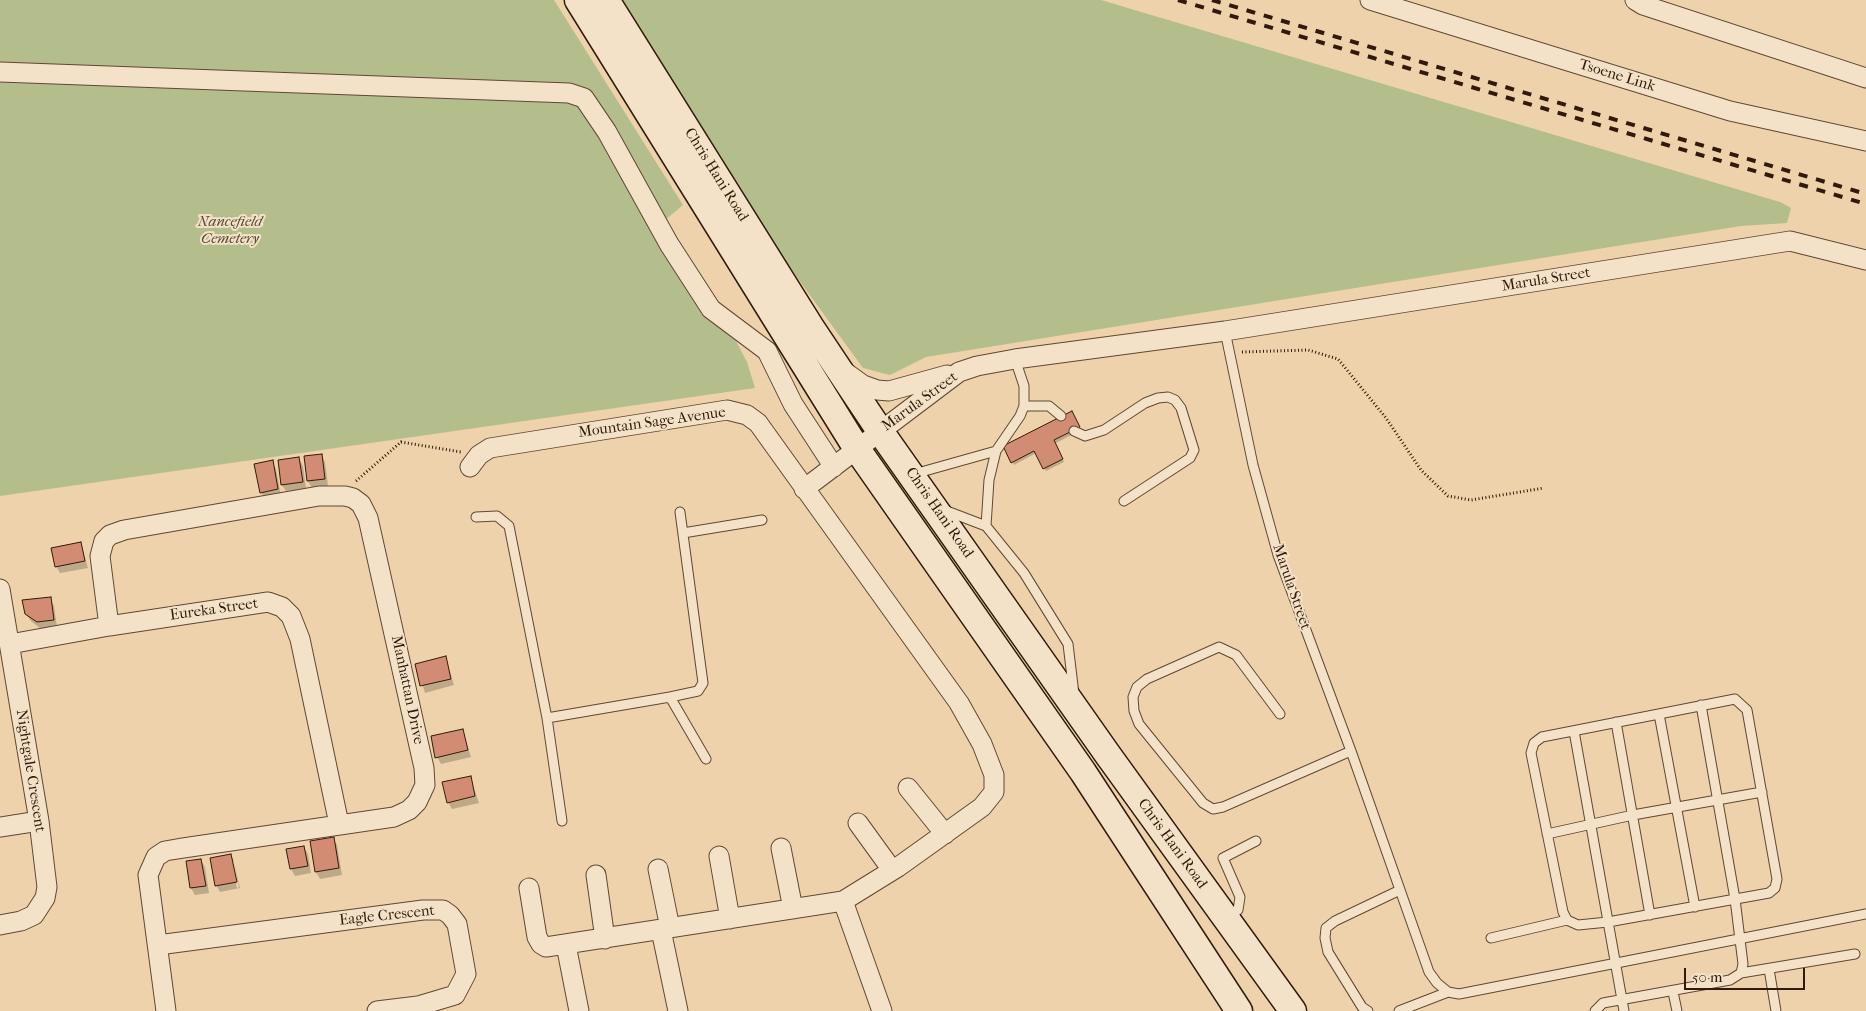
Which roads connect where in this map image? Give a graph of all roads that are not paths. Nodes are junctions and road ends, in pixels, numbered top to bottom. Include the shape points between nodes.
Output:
1 (578, 0) edge
2 (606, 0) edge
3 (1370, 0) edge
4 (1635, 0) edge
5 (0, 72) edge
6 (1866, 78) edge
7 (1866, 141) edge
8 (1866, 260) edge
9 (1225, 332) junction
10 (1015, 359) junction
11 (838, 366) junction
12 (959, 372) junction
13 (1024, 406) junction
14 (1061, 416) dead end
15 (880, 431) junction
16 (1074, 431) dead end
17 (857, 449) junction
18 (996, 451) junction
19 (475, 461) road end
20 (834, 467) junction
21 (912, 474) junction
22 (804, 489) junction
23 (1124, 501) dead end
24 (934, 507) junction
25 (680, 512) dead end
26 (476, 517) dead end
27 (762, 520) dead end
28 (986, 526) junction
29 (683, 533) junction
30 (0, 589) edge
31 (109, 626) junction
32 (10, 644) junction
33 (670, 697) junction
34 (1075, 705) junction
35 (1701, 705) junction
36 (1280, 714) dead end
37 (1659, 714) junction
38 (548, 718) junction
39 (1616, 722) junction
40 (1574, 731) junction
41 (1351, 750) junction
42 (706, 759) dead end
43 (908, 788) dead end
44 (1762, 792) junction
45 (1718, 800) junction
46 (1676, 807) junction
47 (1633, 815) junction
48 (39, 821) junction
49 (562, 821) dead end
50 (858, 823) dead end
51 (339, 824) junction
52 (1591, 825) junction
53 (0, 827) edge
54 (944, 834) junction
55 (1547, 834) junction
56 (1256, 841) dead end
57 (781, 848) dead end
58 (719, 856) dead end
59 (658, 869) dead end
60 (892, 870) junction
61 (596, 875) dead end
62 (530, 888) dead end
63 (1400, 890) junction
64 (1735, 899) junction
65 (843, 901) junction
66 (1694, 907) junction
67 (793, 909) junction
68 (1866, 914) edge
69 (1650, 915) junction
70 (730, 919) junction
71 (1227, 919) junction
72 (1567, 920) junction
73 (1608, 922) junction
74 (0, 925) edge
75 (665, 929) junction
76 (1491, 938) dead end
77 (605, 939) junction
78 (1740, 940) junction
79 (158, 944) junction
80 (566, 945) junction
81 (1855, 954) dead end
82 (1616, 962) junction
83 (1769, 970) junction
84 (1741, 973) junction
85 (1448, 992) junction
86 (1673, 992) junction
87 (1622, 1000) junction
88 (166, 1011) edge
89 (377, 1011) edge
90 (579, 1011) edge
91 (678, 1011) edge
92 (882, 1011) edge
93 (1239, 1011) edge
94 (1293, 1011) edge
95 (1368, 1011) edge
96 (1399, 1011) edge
97 (1595, 1011) edge
98 (1624, 1011) edge
99 (1677, 1011) edge
100 (1776, 1011) edge

1 - 17 main road, Chris Hani Road
2 - 11 main road, Chris Hani Road
3 - 7 street, Tsoene Link via 1730,111
4 - 6 street
5 - 20 street via 569,93 584,98 711,309 767,351 793,404
8 - 9 street, Marula Street via 1790,242
9 - 10 street, Marula Street
9 - 41 lane, Marula Street via 1253,465 1278,555
10 - 12 street, Marula Street
10 - 13 lane via 1024,386
11 - 12 street via 863,385 889,391
11 - 15 main road, Chris Hani Road
12 - 15 street, Marula Street
13 - 14 lane via 1049,406
13 - 18 lane
15 - 17 street, Marula Street
15 - 21 main road, Chris Hani Road
16 - 23 lane via 1085,436 1104,430 1158,398 1168,397 1182,408 1194,450 1190,458
17 - 20 street
17 - 93 main road, Chris Hani Road via 1083,772
18 - 21 lane
18 - 28 lane via 989,480
19 - 22 street, Mountain Sage Avenue via 490,448 727,410 738,411 758,423
20 - 22 street
21 - 24 main road, Chris Hani Road
22 - 54 street, Mountain Sage Avenue via 959,703 992,768 994,792 982,807
24 - 28 lane
24 - 34 main road, Chris Hani Road
25 - 29 lane
26 - 38 lane via 497,516 509,526
27 - 29 lane
28 - 34 lane via 1024,572 1068,644
29 - 33 lane via 703,683 698,691
30 - 32 street, Nightgale Crescent
31 - 32 street, Eureka Street
31 - 51 street, Eureka Street via 268,602 282,607 291,616 300,639
31 - 51 street, Manhattan Drive via 100,556 104,541 110,535 319,496 339,495 353,498 361,504 368,518 424,768 425,785 417,802 394,817
32 - 48 street, Nightgale Crescent
33 - 38 lane
33 - 42 lane
34 - 71 main road, Chris Hani Road
35 - 37 lane
35 - 44 lane via 1735,699 1747,710
35 - 45 lane
36 - 41 lane via 1236,655 1219,647 1147,678 1137,687 1133,697 1139,724 1202,803 1213,809
37 - 39 lane
37 - 46 lane
38 - 49 lane
39 - 40 lane
39 - 47 lane
40 - 52 lane
40 - 55 lane via 1542,737 1534,743 1531,753
41 - 63 lane, Marula Street
43 - 54 street
44 - 45 lane
44 - 64 lane via 1777,879 1775,888 1769,893
45 - 46 lane
45 - 64 lane
46 - 47 lane
46 - 66 lane
47 - 52 lane
47 - 69 lane
48 - 53 street
48 - 74 street, Nightgale Crescent via 47,880 45,898 34,915 21,922
50 - 60 street
51 - 79 street, Manhattan Drive via 165,851 156,857 148,875
52 - 55 lane
52 - 73 lane
54 - 60 street
55 - 72 lane
56 - 71 lane via 1223,858 1240,901 1238,910
57 - 67 street
58 - 70 street
59 - 75 street
60 - 65 street
61 - 77 street
62 - 80 street via 537,937 541,944 546,947
63 - 85 lane, Marula Street via 1429,972 1436,983
63 - 95 lane via 1335,920 1326,928 1324,938 1328,952 1362,1007
64 - 66 lane
64 - 78 lane
65 - 67 street
65 - 92 street
66 - 69 lane
67 - 70 street
68 - 78 lane
69 - 73 lane
70 - 75 street
71 - 94 main road, Chris Hani Road
72 - 73 lane via 1578,925
72 - 76 lane
73 - 82 lane
75 - 77 street
75 - 91 street
77 - 80 street
78 - 82 lane
78 - 84 lane
79 - 88 street, Manhattan Drive
79 - 89 street, Eagle Crescent via 443,910 457,924 466,974 456,995 418,1006
80 - 90 street
81 - 83 lane
82 - 85 lane via 1459,994
82 - 87 lane
83 - 84 lane
83 - 100 lane
84 - 86 lane via 1730,980
85 - 96 lane
86 - 87 lane
86 - 99 lane
87 - 97 lane via 1604,1003
87 - 98 lane

